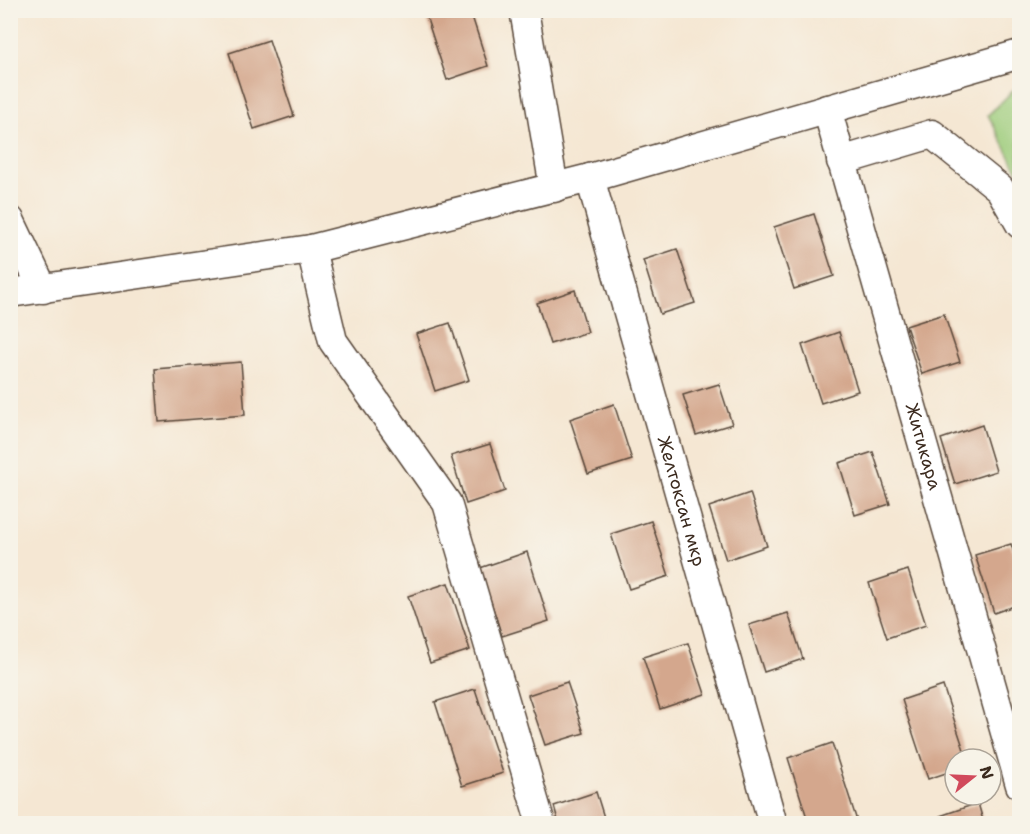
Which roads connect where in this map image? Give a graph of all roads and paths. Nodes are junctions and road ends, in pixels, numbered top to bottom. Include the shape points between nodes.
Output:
1 (524, 10) edge
2 (1020, 54) edge
3 (827, 109) junction
4 (841, 161) junction
5 (590, 178) junction
6 (554, 188) junction
7 (10, 220) edge
8 (1020, 224) edge
9 (311, 249) junction
10 (43, 289) junction
11 (10, 293) edge
12 (1020, 785) edge
13 (541, 824) edge
14 (773, 824) edge

1 - 6 street
2 - 3 street
3 - 4 street, Житикара
3 - 5 street
4 - 8 street via 932,134 1000,189
4 - 12 street, Житикара
5 - 6 street
5 - 14 street, Желтоксан мкр
6 - 9 street
7 - 10 street
9 - 10 street
9 - 13 street via 333,341 447,503
10 - 11 street

